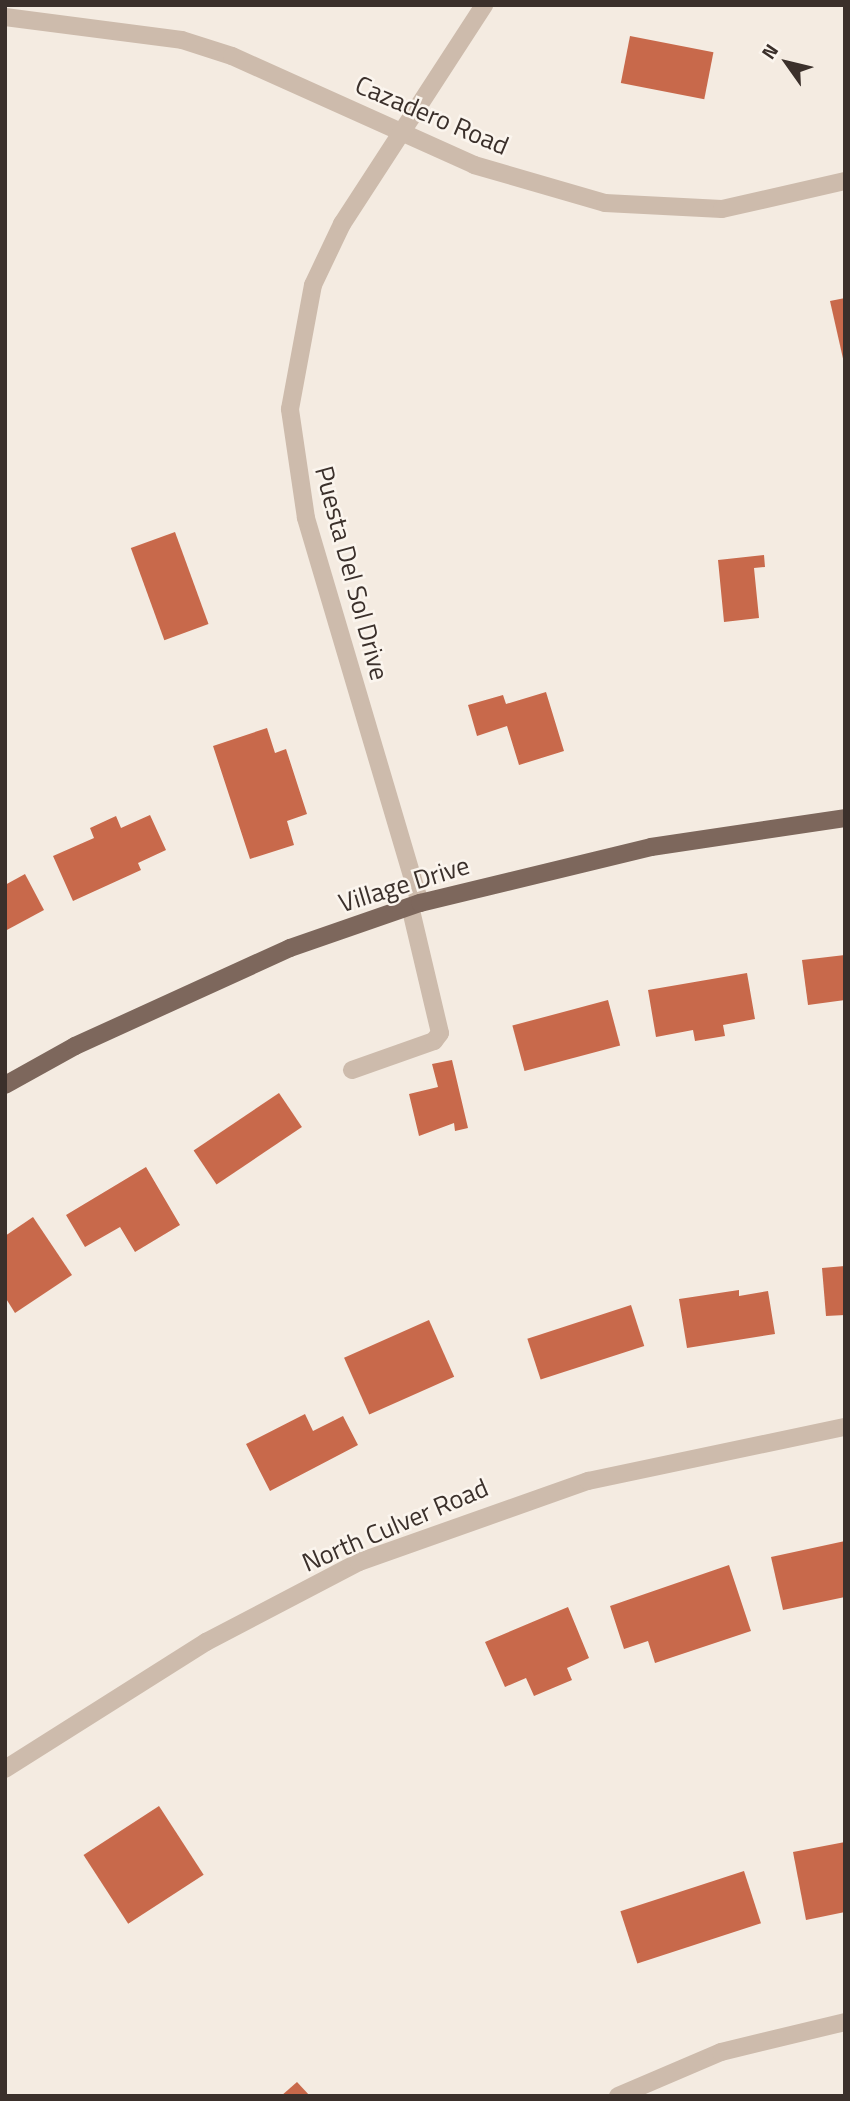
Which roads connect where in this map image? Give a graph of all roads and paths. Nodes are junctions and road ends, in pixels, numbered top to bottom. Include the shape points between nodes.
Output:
1 (484, 5) edge
2 (5, 17) edge
3 (401, 134) junction
4 (845, 181) edge
5 (845, 818) edge
6 (415, 904) junction
7 (352, 1070) dead end
8 (5, 1085) edge
9 (845, 1427) edge
10 (5, 1769) edge
11 (845, 2022) edge
12 (618, 2096) edge

1 - 3 street, Puesta Del Sol Drive
2 - 3 street, Cazadero Road via 182,40 232,56
3 - 4 street, Cazadero Road via 531,184 605,203 722,209
3 - 6 street, Puesta Del Sol Drive via 342,224 313,285 290,409 306,518
5 - 6 main road, Village Drive via 651,847
6 - 7 street, Puesta Del Sol Drive via 440,1033 435,1041
6 - 8 main road, Village Drive via 290,948 75,1046
9 - 10 street, North Culver Road via 588,1481 359,1562 205,1642
11 - 12 street via 722,2052

